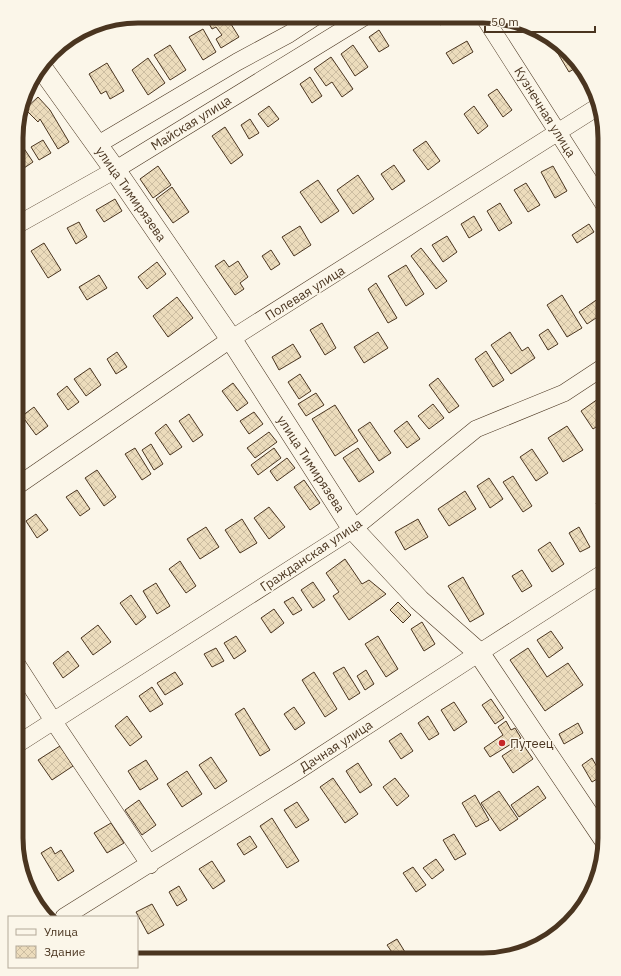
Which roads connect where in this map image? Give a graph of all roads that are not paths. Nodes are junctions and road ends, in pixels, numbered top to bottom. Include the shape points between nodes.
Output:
1 (305, 23) edge
2 (354, 23) edge
3 (488, 23) edge
4 (45, 71) edge
5 (594, 109) edge
6 (558, 133) junction
7 (97, 145) junction
8 (115, 170) junction
9 (598, 195) edge
10 (23, 223) edge
11 (231, 339) junction
12 (598, 370) edge
13 (23, 481) edge
14 (353, 529) junction
15 (598, 576) edge
16 (479, 653) junction
17 (23, 675) edge
18 (54, 722) junction
19 (23, 741) edge
20 (598, 817) edge
21 (150, 865) junction
22 (66, 916) edge

1 - 7 street
2 - 8 street, Майская улица
3 - 6 street, Кузнечная улица
4 - 7 main road, улица Тимирязева
5 - 6 street, Полевая улица
6 - 9 street, Кузнечная улица
6 - 11 street, Полевая улица
7 - 8 main road, улица Тимирязева
8 - 10 street, Майская улица
8 - 11 main road, улица Тимирязева
11 - 13 street, Полевая улица
11 - 14 main road, улица Тимирязева
12 - 14 street, Гражданская улица via 564,392 476,429
14 - 16 main road, улица Тимирязева via 419,600
14 - 18 street, Гражданская улица
15 - 16 street, Дачная улица
16 - 20 main road, улица Тимирязева
16 - 21 street, Дачная улица
17 - 18 street
18 - 19 street, Гражданская улица
18 - 21 street
21 - 22 street, Дачная улица

